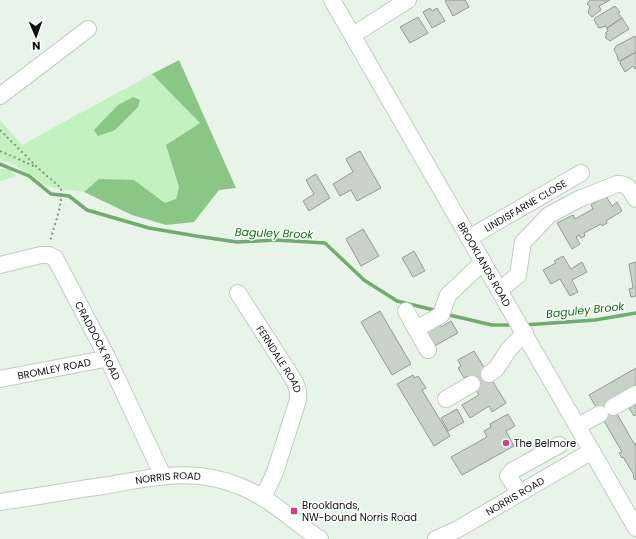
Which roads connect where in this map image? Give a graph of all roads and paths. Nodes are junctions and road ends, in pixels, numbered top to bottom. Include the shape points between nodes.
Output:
1 (332, 0) edge
2 (408, 0) edge
3 (88, 29) dead end
4 (353, 36) junction
5 (0, 96) edge
6 (0, 130) edge
7 (0, 151) edge
8 (38, 168) junction
9 (581, 173) dead end
10 (636, 199) edge
11 (469, 238) junction
12 (49, 255) junction
13 (483, 262) junction
14 (0, 265) edge
15 (500, 290) junction
16 (238, 293) dead end
17 (406, 311) dead end
18 (416, 329) junction
19 (527, 337) junction
20 (428, 350) dead end
21 (108, 357) junction
22 (489, 374) dead end
23 (0, 378) edge
24 (472, 384) dead end
25 (636, 394) edge
26 (446, 399) dead end
27 (578, 426) junction
28 (559, 445) dead end
29 (592, 451) junction
30 (163, 476) junction
31 (520, 493) junction
32 (263, 498) junction
33 (0, 502) edge
34 (636, 528) edge
35 (461, 534) edge
36 (320, 539) edge
37 (436, 539) edge

1 - 4 street, BROOKLANDS ROAD
2 - 4 street
3 - 5 street
4 - 11 street, BROOKLANDS ROAD
6 - 8 path
7 - 8 path
8 - 12 path via 61,188 61,200
9 - 11 street, LINDISFARNE CLOSE
10 - 15 street via 626,184 616,184 579,199 550,215 523,242 518,275
11 - 13 street, BROOKLANDS ROAD
12 - 14 street
12 - 21 street, CRADDOCK ROAD via 58,263
13 - 15 street, BROOKLANDS ROAD
13 - 18 street via 444,305
15 - 19 street, BROOKLANDS ROAD
16 - 32 street, FERNDALE ROAD via 295,382 298,391 298,400 275,472
17 - 18 street
18 - 20 street
19 - 22 street via 509,348 496,369
19 - 27 street, BROOKLANDS ROAD
21 - 23 street, BROMLEY ROAD
21 - 30 street, CRADDOCK ROAD
24 - 26 street
25 - 27 street
27 - 29 street, BROOKLANDS ROAD
28 - 31 street via 512,471 508,476
29 - 31 street, NORRIS ROAD
29 - 34 street, BROOKLANDS ROAD
30 - 32 street, NORRIS ROAD via 204,475 244,487
30 - 33 street, NORRIS ROAD
31 - 35 street, NORRIS ROAD
32 - 36 street, NORRIS ROAD
35 - 37 street, NORRIS ROAD

